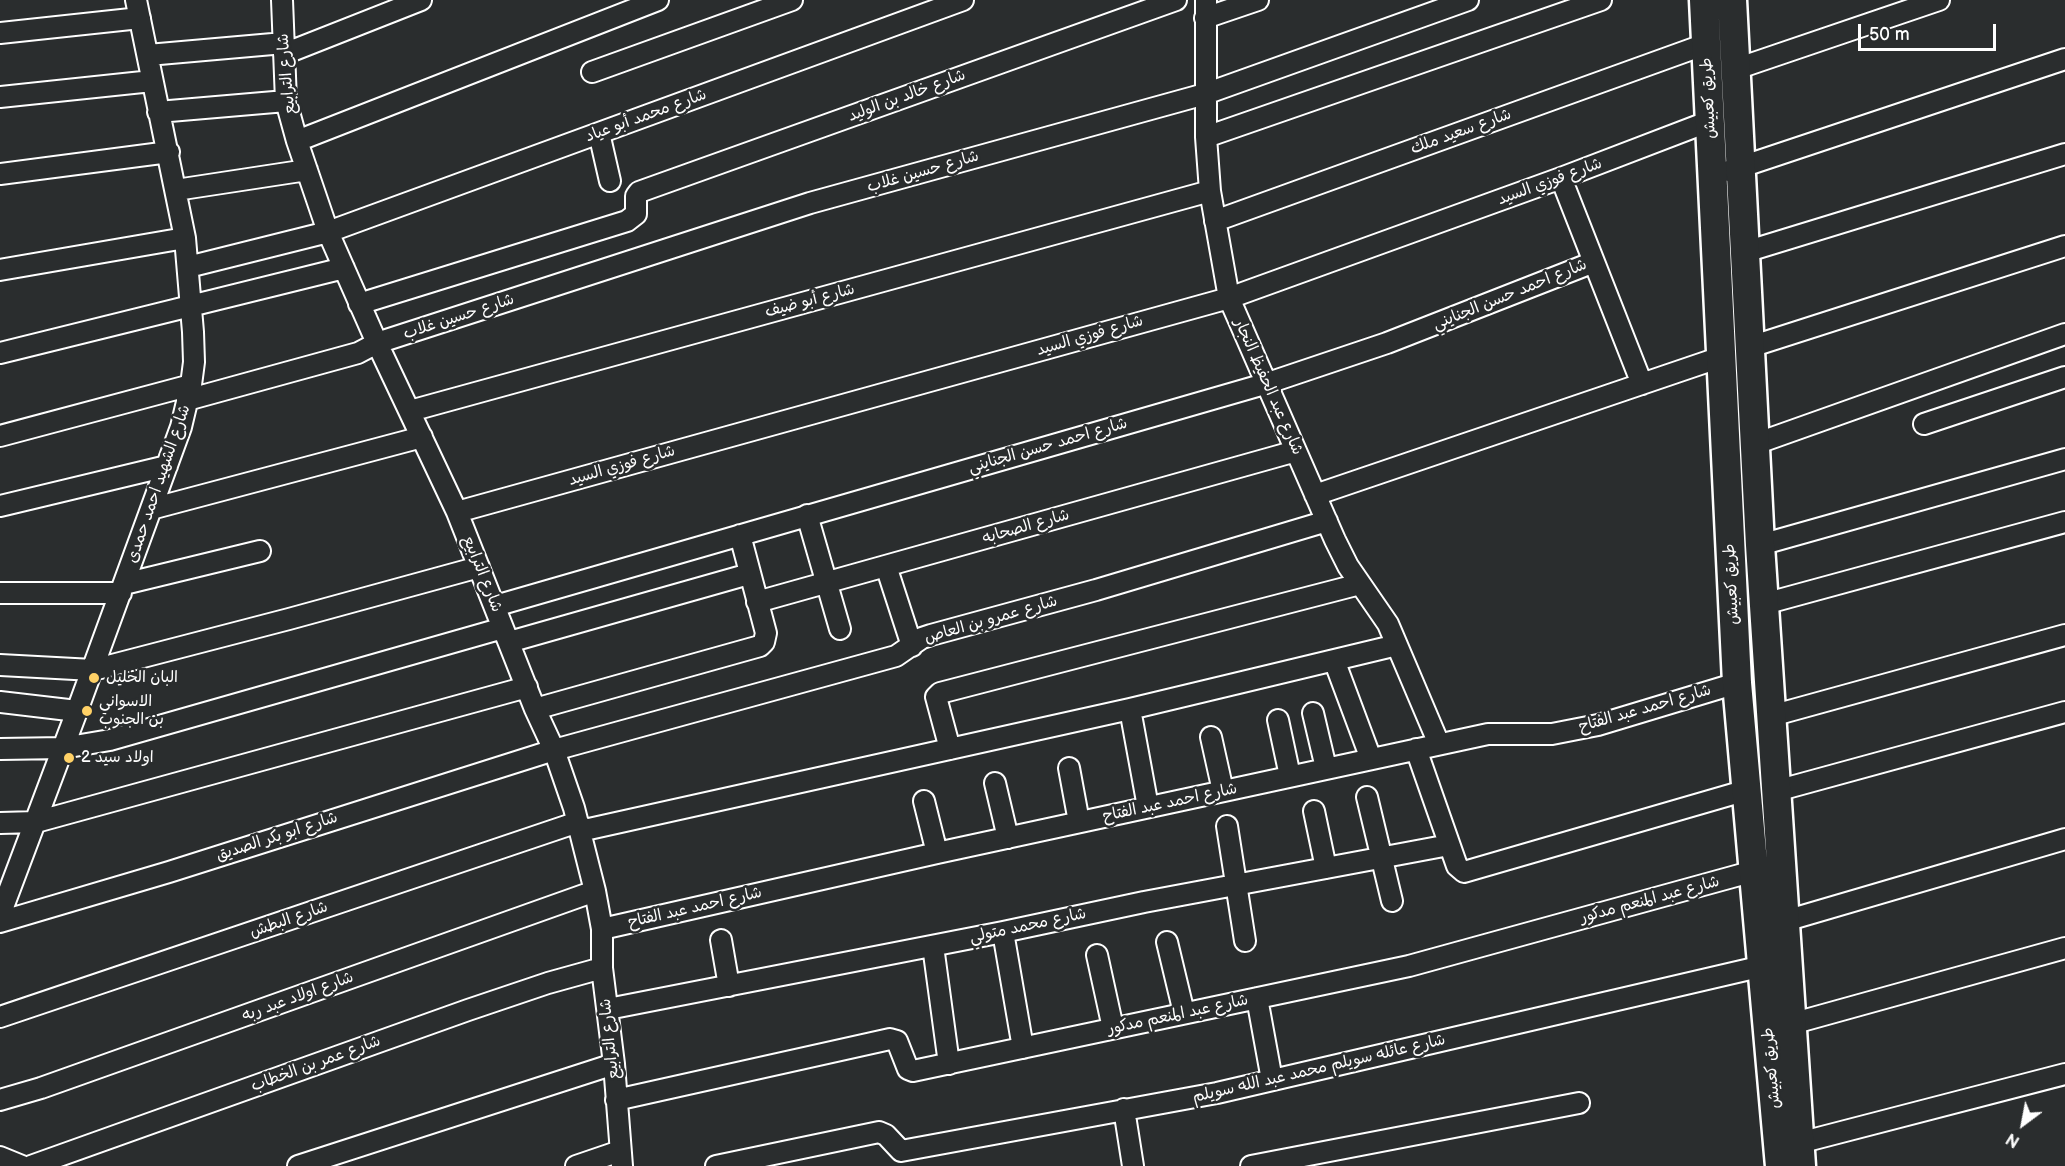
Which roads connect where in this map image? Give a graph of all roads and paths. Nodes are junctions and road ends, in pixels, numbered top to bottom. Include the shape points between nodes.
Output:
1 (282, 0) edge
2 (421, 0) edge
3 (658, 0) edge
4 (790, 0) edge
5 (963, 0) edge
6 (1176, 0) edge
7 (1258, 0) edge
8 (1468, 0) edge
9 (1601, 0) edge
10 (1704, 0) edge
11 (1732, 0) edge
12 (1939, 0) edge
13 (138, 9) edge
14 (1205, 9) edge
15 (0, 33) edge
16 (1706, 44) junction
17 (284, 48) junction
18 (148, 55) junction
19 (2065, 59) edge
20 (1736, 69) junction
21 (592, 72) dead end
22 (152, 81) junction
23 (1205, 94) junction
24 (0, 97) edge
25 (286, 101) junction
26 (158, 112) junction
27 (1710, 121) junction
28 (599, 133) junction
29 (1206, 137) junction
30 (297, 141) junction
31 (168, 152) junction
32 (2065, 154) edge
33 (1741, 168) junction
34 (307, 170) junction
35 (0, 174) edge
36 (1713, 175) junction
37 (1561, 178) junction
38 (610, 181) dead end
39 (176, 190) junction
40 (1210, 191) junction
41 (1215, 221) junction
42 (328, 232) junction
43 (185, 238) junction
44 (2065, 246) edge
45 (1745, 252) junction
46 (1594, 262) junction
47 (188, 267) junction
48 (344, 268) junction
49 (0, 270) edge
50 (1229, 298) junction
51 (359, 304) junction
52 (192, 306) junction
53 (2065, 334) edge
54 (377, 343) junction
55 (1750, 347) junction
56 (0, 353) edge
57 (1721, 357) junction
58 (2065, 377) edge
59 (1268, 383) junction
60 (1641, 384) junction
61 (189, 393) junction
62 (410, 411) junction
63 (1924, 424) dead end
64 (0, 436) edge
65 (422, 437) junction
66 (1755, 444) junction
67 (1296, 451) junction
68 (2065, 459) edge
69 (167, 466) junction
70 (1315, 495) junction
71 (0, 506) edge
72 (151, 508) junction
73 (457, 512) junction
74 (807, 515) junction
75 (1327, 521) junction
76 (2065, 522) edge
77 (740, 535) junction
78 (1760, 545) junction
79 (260, 551) dead end
80 (886, 566) junction
81 (479, 567) junction
82 (749, 574) junction
83 (826, 583) junction
84 (1360, 584) junction
85 (123, 589) junction
86 (0, 593) edge
87 (757, 602) junction
88 (1764, 604) junction
89 (495, 606) junction
90 (840, 629) dead end
91 (506, 635) junction
92 (2065, 635) edge
93 (912, 645) junction
94 (1397, 645) junction
95 (1334, 660) junction
96 (0, 665) edge
97 (93, 670) junction
98 (1737, 683) junction
99 (527, 687) junction
100 (0, 702) edge
101 (535, 709) junction
102 (1130, 709) junction
103 (77, 711) junction
104 (2065, 712) edge
105 (1313, 713) dead end
106 (1771, 716) junction
107 (1278, 720) dead end
108 (1211, 737) dead end
109 (1439, 744) junction
110 (63, 748) junction
111 (0, 749) edge
112 (951, 749) junction
113 (1416, 749) junction
114 (554, 750) junction
115 (1774, 756) junction
116 (1371, 759) junction
117 (1744, 760) junction
118 (1069, 768) dead end
119 (1326, 768) junction
120 (1290, 776) junction
121 (995, 783) dead end
122 (1747, 790) junction
123 (1223, 791) junction
124 (1776, 791) junction
125 (1367, 797) dead end
126 (924, 801) dead end
127 (1148, 807) junction
128 (1314, 811) dead end
129 (0, 822) edge
130 (36, 822) junction
131 (1079, 822) junction
132 (579, 826) junction
133 (1227, 826) dead end
134 (1008, 838) junction
135 (2065, 839) edge
136 (1449, 845) junction
137 (937, 853) junction
138 (1382, 858) junction
139 (1326, 868) junction
140 (1754, 871) junction
141 (1236, 885) junction
142 (595, 891) junction
143 (1392, 901) dead end
144 (0, 915) edge
145 (1785, 921) junction
146 (0, 922) edge
147 (602, 929) junction
148 (1003, 932) junction
149 (721, 940) dead end
150 (1245, 941) dead end
151 (1167, 942) dead end
152 (933, 946) junction
153 (2065, 948) edge
154 (1097, 955) dead end
155 (1763, 966) junction
156 (602, 968) junction
157 (729, 986) junction
158 (1257, 998) junction
159 (608, 1009) junction
160 (1184, 1013) junction
161 (0, 1017) edge
162 (1791, 1024) junction
163 (1113, 1028) junction
164 (1023, 1048) junction
165 (614, 1064) junction
166 (949, 1064) junction
167 (2065, 1074) edge
168 (1272, 1080) junction
169 (0, 1100) edge
170 (616, 1100) junction
171 (1579, 1103) dead end
172 (1124, 1110) junction
173 (1800, 1154) edge
174 (0, 1157) edge
175 (621, 1159) edge
176 (22, 1166) edge
177 (31, 1166) edge
178 (298, 1166) edge
179 (576, 1166) edge
180 (716, 1166) edge
181 (1133, 1166) edge
182 (1251, 1166) edge
183 (1780, 1166) edge

1 - 17 street, شارع الترابيع
2 - 17 street
3 - 30 street
4 - 21 street
5 - 28 street, شارع محمد أبو عياد
6 - 51 street, شارع خالد بن الوليد via 639,192 636,214 627,220
7 - 14 street
8 - 23 street, شارع حسين غلاب
9 - 29 street
10 - 16 street, طريق كعبيش
11 - 20 street, طريق كعبيش
12 - 20 street
13 - 15 street
13 - 18 street, شارع الشهيد احمد حمدى
14 - 23 street, شارع عبد الحفيظ النجار
16 - 27 street, طريق كعبيش
16 - 41 street, شارع سعيد ملك
17 - 18 street
17 - 25 street, شارع الترابيع
18 - 22 street, شارع الشهيد احمد حمدى
19 - 33 street
20 - 33 street, طريق كعبيش
22 - 24 street
22 - 26 street, شارع الشهيد احمد حمدى
23 - 29 street, شارع عبد الحفيظ النجار
23 - 54 street, شارع حسين غلاب via 810,203
25 - 26 street
25 - 30 street, شارع الترابيع
26 - 31 street, شارع الشهيد احمد حمدى
27 - 36 street, طريق كعبيش
27 - 37 street, شارع فوزي السيد
28 - 38 street
28 - 42 street, شارع محمد أبو عياد
29 - 40 street, شارع عبد الحفيظ النجار
30 - 34 street, شارع الترابيع
31 - 35 street
31 - 39 street, شارع الشهيد احمد حمدى
32 - 45 street
33 - 36 street
33 - 45 street, طريق كعبيش
34 - 39 street
34 - 42 street, شارع الترابيع
36 - 57 street, طريق كعبيش
37 - 46 street
37 - 50 street, شارع فوزي السيد
39 - 43 street, شارع الشهيد احمد حمدى
40 - 41 street, شارع عبد الحفيظ النجار
40 - 62 street, شارع أبو ضيف
41 - 50 street, شارع عبد الحفيظ النجار
42 - 47 street, شارع محمد أبو عياد
42 - 48 street, شارع الترابيع
43 - 47 street, شارع الشهيد احمد حمدى
43 - 49 street
44 - 55 street
45 - 55 street, طريق كعبيش
46 - 59 street, شارع احمد حسن الجنايني via 1388,343
46 - 60 street
47 - 52 street, شارع الشهيد احمد حمدى
48 - 51 street, شارع الترابيع
48 - 52 street
50 - 59 street, شارع عبد الحفيظ النجار
50 - 73 street, شارع فوزي السيد
51 - 54 street, شارع الترابيع
52 - 56 street
52 - 61 street, شارع الشهيد احمد حمدى via 194,362
53 - 66 street
54 - 61 street, شارع حسين غلاب via 358,353
54 - 62 street, شارع الترابيع
55 - 66 street, طريق كعبيش
57 - 60 street
57 - 98 street, طريق كعبيش
58 - 63 street
59 - 67 street, شارع عبد الحفيظ النجار
59 - 74 street, شارع احمد حسن الجنايني
60 - 70 street
61 - 64 street, شارع حسين غلاب
61 - 69 street, شارع الشهيد احمد حمدى
62 - 65 street, شارع الترابيع
65 - 72 street
65 - 73 street, شارع الترابيع
66 - 78 street, طريق كعبيش
67 - 70 street, شارع عبد الحفيظ النجار
67 - 80 street, شارع الصحابه
68 - 78 street
69 - 71 street
69 - 72 street, شارع الشهيد احمد حمدى
70 - 75 street, شارع عبد الحفيظ النجار
72 - 85 street, شارع الشهيد احمد حمدى
73 - 81 street, شارع الترابيع
74 - 77 street, شارع احمد حسن الجنايني
74 - 83 street
75 - 84 street, شارع عبد الحفيظ النجار
75 - 93 street, شارع عمرو بن العاص via 931,635
76 - 88 street
77 - 82 street
77 - 89 street, شارع احمد حسن الجنايني
78 - 88 street, طريق كعبيش
79 - 85 street
80 - 83 street, شارع الصحابه
80 - 93 street
81 - 89 street, شارع الترابيع
81 - 97 street
82 - 87 street
82 - 91 street
83 - 87 street, شارع الصحابه
83 - 90 street
84 - 94 street, شارع عبد الحفيظ النجار via 1388,624
84 - 112 street via 940,693 936,697
85 - 86 street
85 - 97 street, شارع الشهيد احمد حمدى
87 - 101 street via 766,637 760,646
88 - 106 street, طريق كعبيش
89 - 91 street, شارع الترابيع
91 - 99 street, شارع الترابيع
91 - 110 street via 127,736
92 - 106 street
93 - 114 street, شارع عمرو بن العاص via 896,656
94 - 95 street, شارع البطش
94 - 109 street, شارع عبد الحفيظ النجار
95 - 102 street, شارع البطش
95 - 116 street
96 - 97 street
97 - 103 street, شارع الشهيد احمد حمدى
98 - 109 street, شارع احمد عبد الفتاح via 1598,725 1552,734 1488,734
98 - 117 street, طريق كعبيش
99 - 101 street, شارع الترابيع
99 - 130 street
100 - 103 street
101 - 114 street, شارع الترابيع
102 - 112 street, شارع البطش
102 - 127 street
103 - 110 street, شارع الشهيد احمد حمدى
104 - 124 street
105 - 119 street
106 - 115 street, طريق كعبيش
107 - 120 street
108 - 123 street
109 - 113 street, شارع احمد عبد الفتاح
110 - 111 street
110 - 130 street, شارع الشهيد احمد حمدى
112 - 132 street, شارع البطش
113 - 116 street, شارع احمد عبد الفتاح
113 - 136 street
114 - 132 street, شارع الترابيع
114 - 146 street, شارع ابو بكر الصديق
115 - 117 street
115 - 124 street, طريق كعبيش
116 - 119 street, شارع احمد عبد الفتاح
117 - 122 street, طريق كعبيش
118 - 131 street
119 - 120 street, شارع احمد عبد الفتاح
120 - 123 street, شارع احمد عبد الفتاح
121 - 134 street
122 - 136 street via 1470,872 1460,870
122 - 140 street, طريق كعبيش
123 - 127 street, شارع احمد عبد الفتاح
124 - 145 street, طريق كعبيش
125 - 138 street
126 - 137 street
127 - 131 street, شارع احمد عبد الفتاح
128 - 139 street
129 - 130 street
130 - 144 street, شارع الشهيد احمد حمدى
131 - 134 street, شارع احمد عبد الفتاح
132 - 142 street, شارع الترابيع
132 - 161 street, شارع البطش
133 - 141 street
134 - 137 street, شارع احمد عبد الفتاح
135 - 145 street
136 - 138 street, شارع محمد متولي
137 - 147 street, شارع احمد عبد الفتاح
138 - 139 street, شارع محمد متولي
138 - 143 street
139 - 141 street, شارع محمد متولي
140 - 155 street, طريق كعبيش
140 - 158 street, شارع عبد المنعم مدكور via 1409,966
141 - 148 street, شارع محمد متولي
141 - 150 street
142 - 147 street, شارع الترابيع
142 - 169 street, شارع اولاد عبد ربه
145 - 162 street, طريق كعبيش
147 - 156 street, شارع الترابيع
148 - 152 street, شارع محمد متولي
148 - 164 street
149 - 157 street
151 - 160 street
152 - 157 street, شارع محمد متولي
152 - 166 street
153 - 162 street
154 - 163 street
155 - 168 street, شارع عائله سويلم محمد عبد الله سويلم
155 - 183 street, طريق كعبيش
156 - 159 street, شارع الترابيع
156 - 177 street, شارع عمر بن الخطاب via 478,1007
157 - 159 street, شارع محمد متولي
158 - 160 street, شارع عبد المنعم مدكور
158 - 168 street
159 - 165 street, شارع الترابيع
160 - 163 street, شارع عبد المنعم مدكور
162 - 173 street, طريق كعبيش
163 - 164 street, شارع عبد المنعم مدكور
164 - 166 street, شارع عبد المنعم مدكور
165 - 170 street, شارع الترابيع
165 - 178 street
166 - 170 street, شارع عبد المنعم مدكور via 910,1071 897,1041 890,1040
167 - 173 street
168 - 172 street, شارع عائله سويلم محمد عبد الله سويلم
170 - 175 street, شارع الترابيع
171 - 182 street
172 - 180 street, شارع عائله سويلم محمد عبد الله سويلم via 901,1151 879,1132
172 - 181 street
174 - 176 street
175 - 179 street

